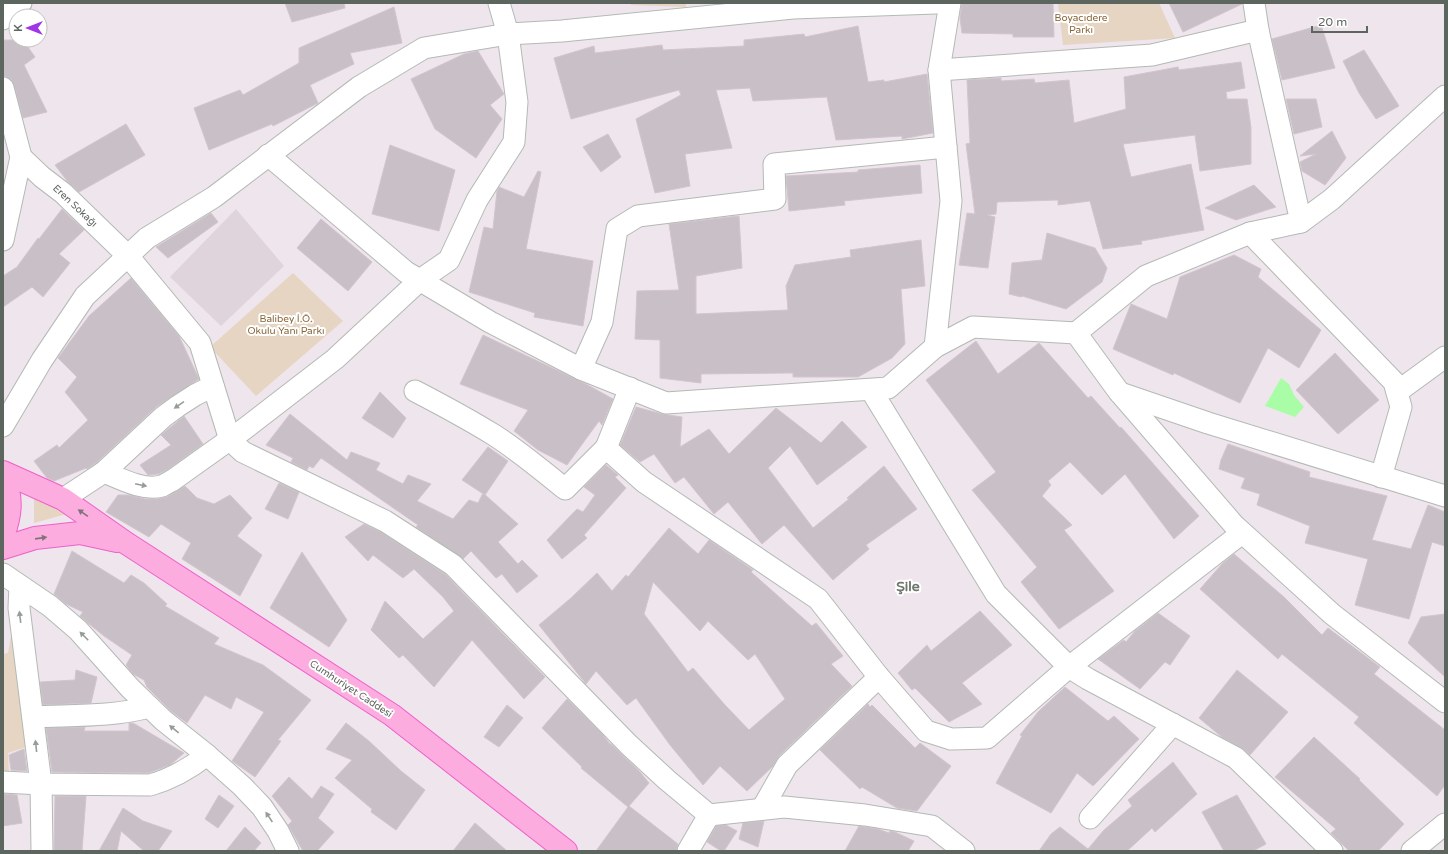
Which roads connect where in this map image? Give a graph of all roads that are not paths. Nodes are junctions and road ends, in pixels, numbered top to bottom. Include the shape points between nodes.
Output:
1 (21, 3) edge
2 (499, 3) edge
3 (936, 3) edge
4 (950, 3) edge
5 (1254, 3) edge
6 (696, 10) edge
7 (3, 18) edge
8 (1258, 30) junction
9 (508, 34) junction
10 (939, 70) junction
11 (3, 88) edge
12 (1445, 96) edge
13 (8, 127) edge
14 (946, 147) junction
15 (268, 156) junction
16 (21, 157) junction
17 (1301, 222) junction
18 (1250, 233) junction
19 (3, 240) edge
20 (128, 256) junction
21 (420, 280) junction
22 (1076, 333) junction
23 (935, 347) junction
24 (1445, 357) edge
25 (581, 369) junction
26 (213, 386) junction
27 (630, 388) junction
28 (871, 390) junction
29 (416, 391) dead end
30 (1118, 392) junction
31 (1397, 392) junction
32 (3, 426) edge
33 (230, 440) junction
34 (606, 448) junction
35 (104, 472) junction
36 (3, 473) edge
37 (1381, 477) junction
38 (1445, 496) edge
39 (63, 499) junction
40 (1242, 533) junction
41 (3, 536) edge
42 (126, 543) junction
43 (3, 548) edge
44 (3, 574) edge
45 (20, 586) junction
46 (1069, 667) junction
47 (879, 677) junction
48 (1445, 702) edge
49 (149, 707) junction
50 (33, 717) junction
51 (1173, 724) junction
52 (207, 755) junction
53 (3, 782) edge
54 (41, 784) junction
55 (762, 809) junction
56 (709, 815) junction
57 (1090, 818) dead end
58 (1445, 824) edge
59 (42, 851) edge
60 (288, 851) edge
61 (566, 851) edge
62 (688, 851) edge
63 (964, 851) edge
64 (1332, 851) edge
65 (1412, 851) edge

1 - 7 street
2 - 9 street
3 - 6 street
4 - 10 street
5 - 8 street
6 - 9 street via 562,31
8 - 10 street via 1152,55
8 - 17 street
9 - 15 street via 424,48 359,87
9 - 21 street via 518,102 514,142 477,200 449,260
10 - 14 street
11 - 13 street
12 - 17 street via 1332,199
13 - 16 street
14 - 23 street via 951,201
14 - 25 street via 774,164 775,199 638,216 617,229 602,322
15 - 20 street via 214,196 146,238
15 - 21 street via 406,272
16 - 19 street
16 - 20 street, Eren Sokağı via 63,193
17 - 18 street
18 - 22 street via 1146,276
18 - 31 street via 1394,382
20 - 26 street, Eren Sokağı via 200,343
20 - 32 street via 85,296 42,360
21 - 25 street via 490,322
21 - 33 street via 335,359
22 - 23 street via 973,327
22 - 30 street
23 - 28 street via 888,388
24 - 31 street
25 - 27 street
26 - 33 street, Eren Sokağı
26 -> 35 street via 163,417
27 - 28 street via 666,403
27 - 34 street
28 - 46 street via 996,594
29 - 34 street via 494,435 565,489
30 - 37 street
30 - 40 street
31 - 37 street via 1401,407
35 -> 33 street via 136,484 161,486
33 - 56 street via 243,452 384,521 453,565 629,745
34 - 47 street via 644,482 818,599
35 - 39 street
36 - 39 main road, Cumhuriyet Caddesi
36 - 41 main road via 9,488 11,504 9,522
37 - 38 street
42 -> 39 main road, Cumhuriyet Caddesi
40 - 46 street
40 - 48 street via 1332,614
43 -> 42 main road, Cumhuriyet Caddesi via 35,538 80,533
42 - 61 main road, Cumhuriyet Caddesi via 392,715
44 - 45 street
49 -> 45 street via 78,630 50,606
50 -> 45 street via 19,608
46 - 47 street via 987,738 951,739 926,731
46 - 51 street
47 - 55 street via 787,765
49 - 50 street via 112,714
52 -> 49 street
54 -> 50 street
51 - 57 street
51 - 64 street via 1236,758
52 - 54 street via 179,774 150,785
60 -> 52 street via 262,807
53 - 54 street
54 - 59 street
55 - 56 street
55 - 63 street via 784,807 865,815 932,826
56 - 62 street
58 - 65 street

